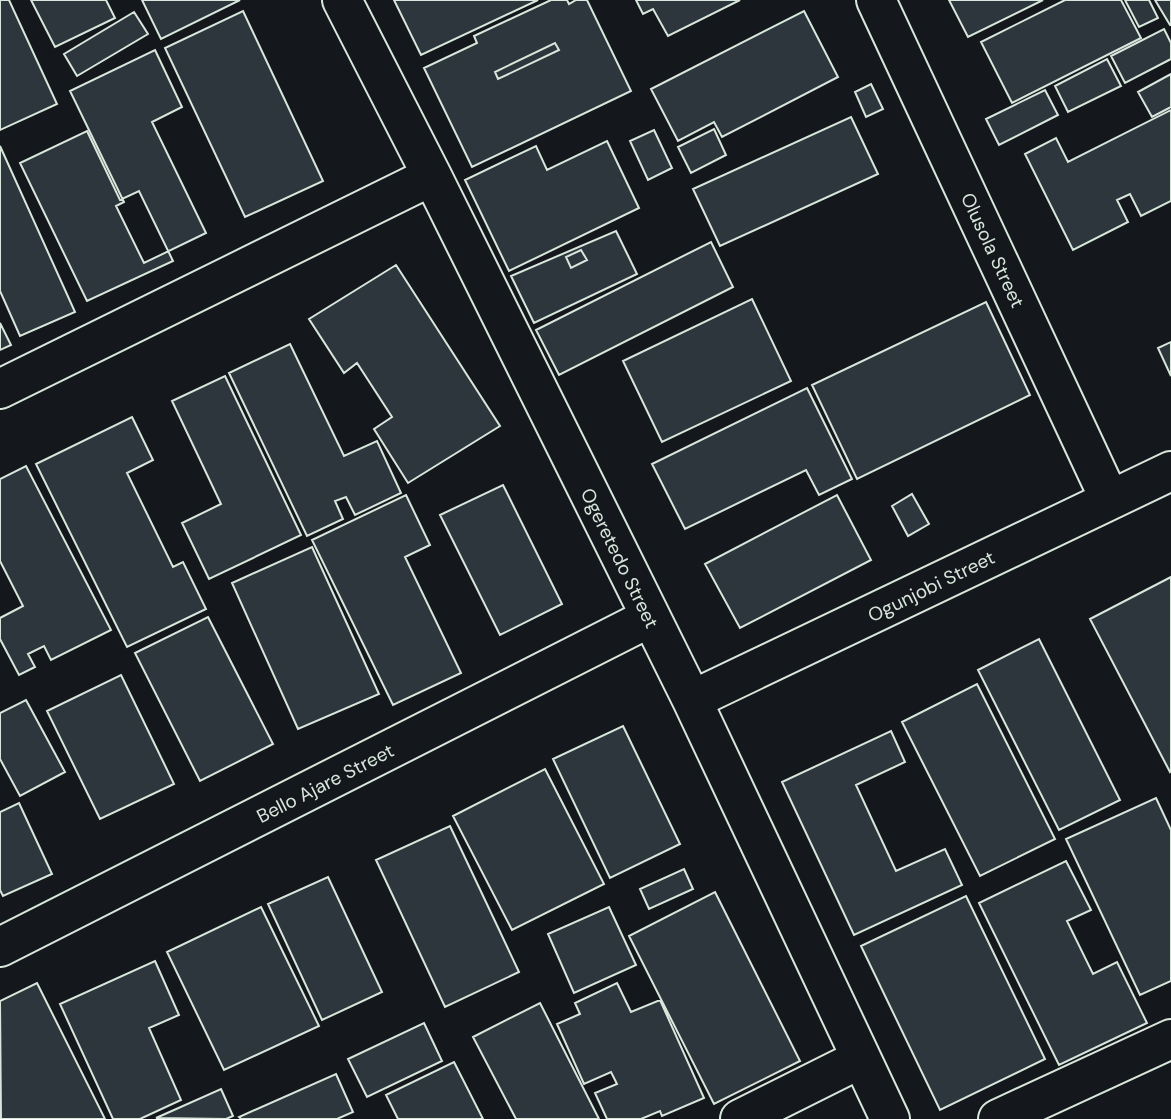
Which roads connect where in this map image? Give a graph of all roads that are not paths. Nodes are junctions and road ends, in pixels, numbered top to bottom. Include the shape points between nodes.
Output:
1 (342, 0) edge
2 (876, 0) edge
3 (432, 176) junction
4 (0, 389) edge
5 (1171, 471) edge
6 (1110, 500) junction
7 (649, 618) junction
8 (692, 700) junction
9 (0, 947) edge
10 (1171, 1039) edge
11 (860, 1059) junction
12 (740, 1119) edge
13 (890, 1119) edge
14 (998, 1119) edge

1 - 3 street, Ogeretedo Street
2 - 6 street, Olusola Street
3 - 4 street
3 - 7 street, Ogeretedo Street
5 - 6 street, Ogunjobi Street
6 - 8 street, Ogunjobi Street
7 - 8 street, Ogeretedo Street
7 - 9 street, Bello Ajare Street
8 - 11 street, Ogeretedo Street
10 - 14 street
11 - 12 street
11 - 13 street, Ogeretedo Street

